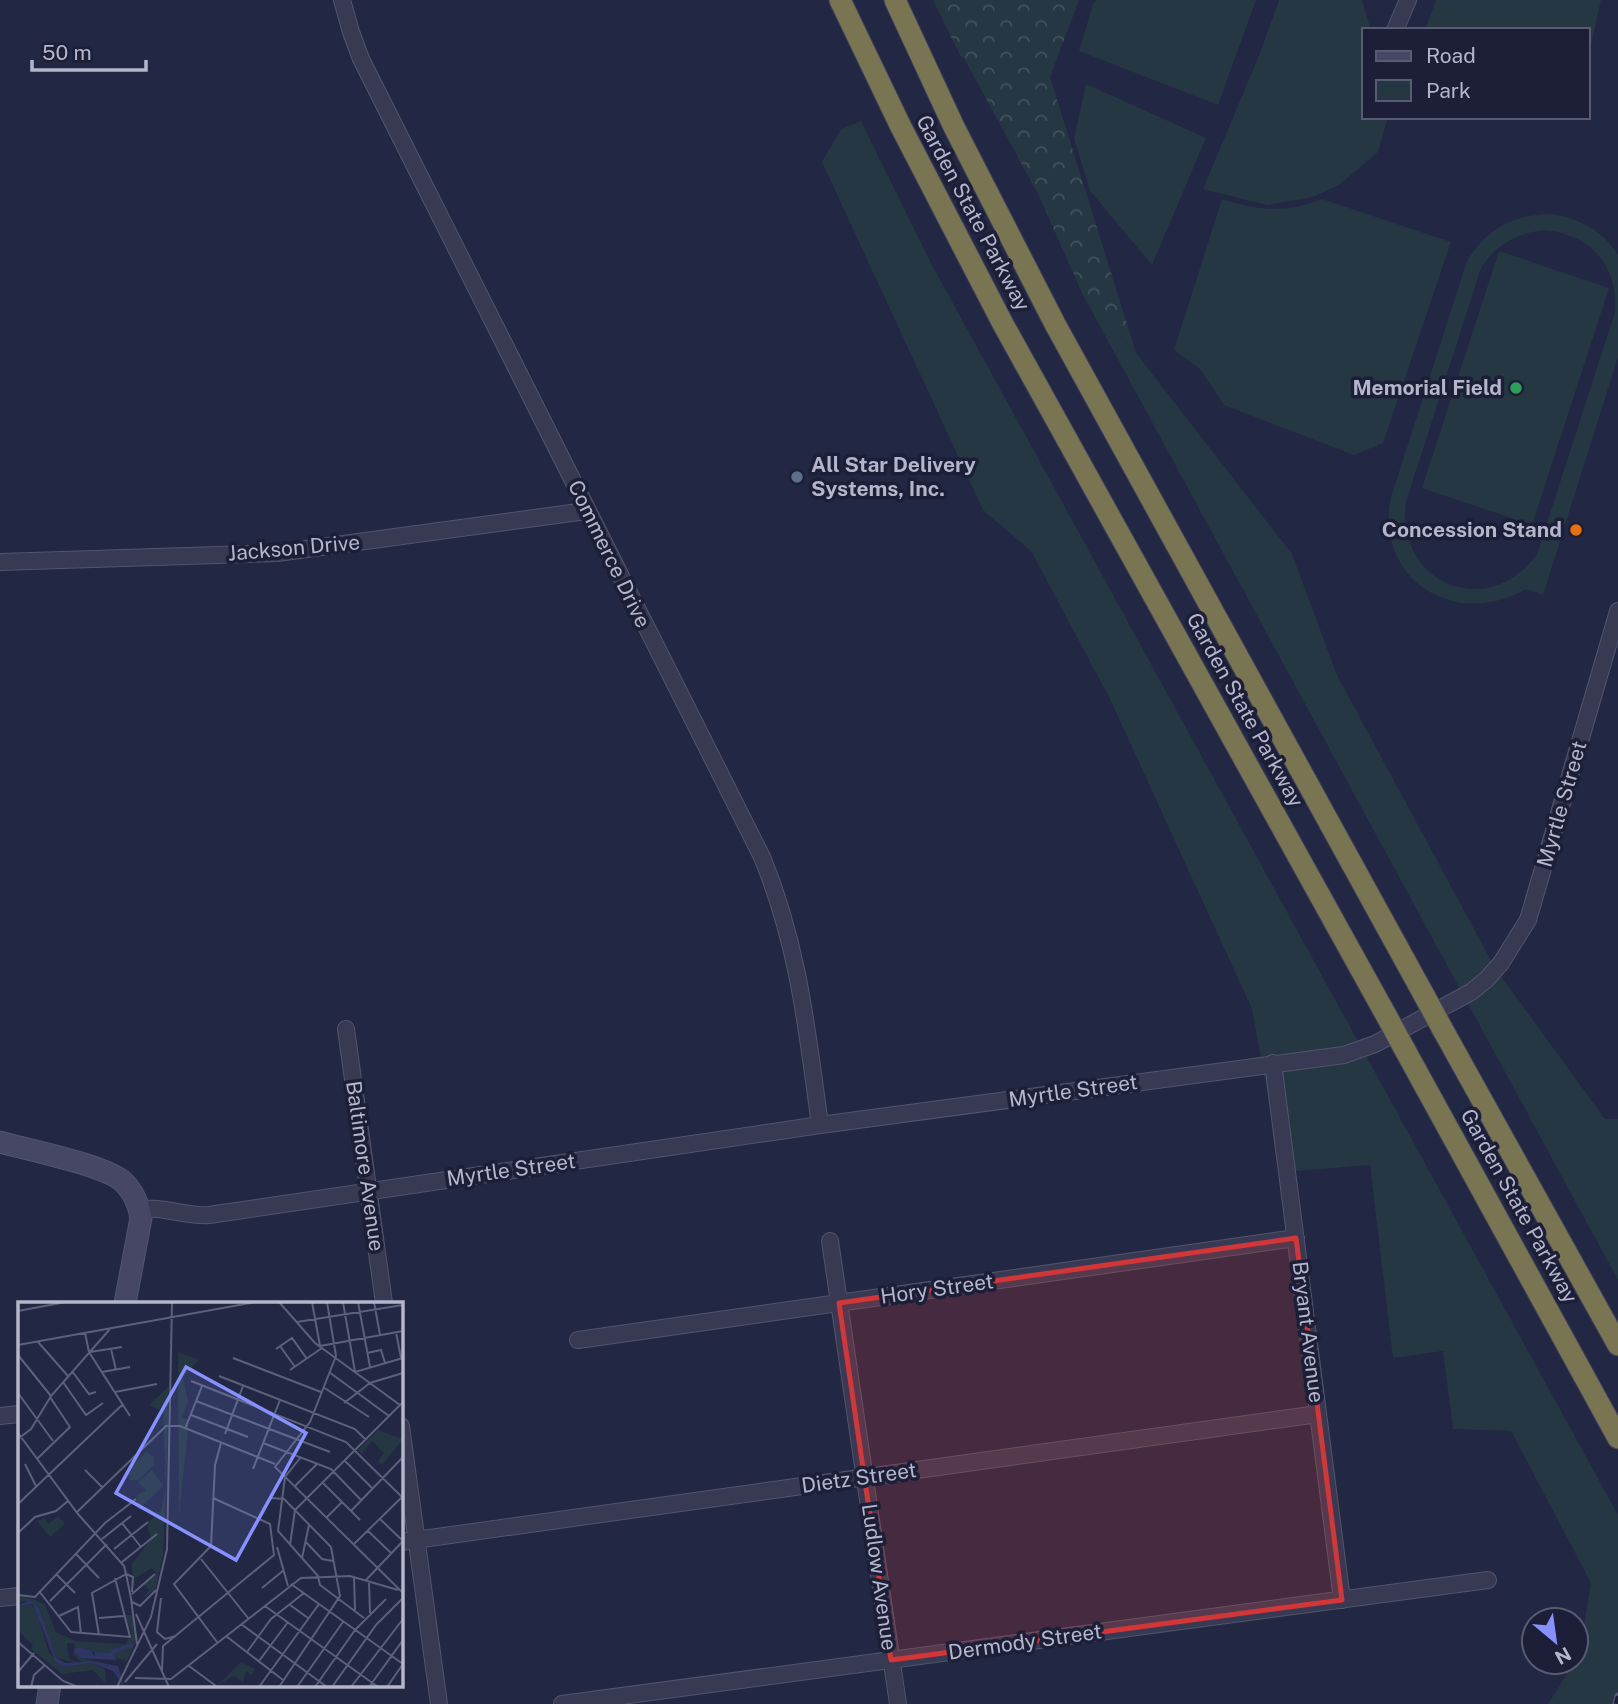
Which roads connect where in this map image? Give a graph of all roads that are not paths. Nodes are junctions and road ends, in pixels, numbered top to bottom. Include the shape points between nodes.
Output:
1 (342, 0) edge
2 (840, 0) edge
3 (895, 0) edge
4 (1408, 0) edge
5 (1396, 28) edge
6 (586, 511) junction
7 (0, 562) edge
8 (1618, 611) edge
9 (346, 1029) dead end
10 (1273, 1063) junction
11 (820, 1125) junction
12 (0, 1142) edge
13 (368, 1190) junction
14 (140, 1210) junction
15 (1296, 1238) junction
16 (830, 1241) dead end
17 (125, 1302) edge
18 (384, 1302) edge
19 (839, 1303) junction
20 (578, 1340) dead end
21 (1618, 1345) edge
22 (18, 1414) edge
23 (1318, 1414) junction
24 (0, 1416) edge
25 (1618, 1438) edge
26 (402, 1440) edge
27 (864, 1477) junction
28 (409, 1541) edge
29 (1488, 1580) dead end
30 (18, 1596) edge
31 (0, 1598) edge
32 (1342, 1600) junction
33 (891, 1660) junction
34 (50, 1686) edge
35 (47, 1704) edge
36 (439, 1704) edge
37 (562, 1704) edge
38 (898, 1704) edge

1 - 6 street, Commerce Drive via 361,59
2 - 25 highway, Garden State Parkway, bridge via 990,299
3 - 21 highway, Garden State Parkway, bridge via 1055,324
4 - 5 street
6 - 7 street, Jackson Drive via 277,553
6 - 11 street, Commerce Drive via 772,882 797,964
8 - 10 street, Myrtle Street via 1528,920 1502,963 1471,992 1366,1049
9 - 13 street, Baltimore Avenue
10 - 11 street, Myrtle Street
10 - 15 street, Bryant Avenue
11 - 13 street, Myrtle Street
12 - 14 main road via 110,1174 127,1186
13 - 14 street, Myrtle Street via 199,1216
13 - 18 street, Baltimore Avenue
14 - 17 main road
15 - 19 street, Hory Street
15 - 23 street, Bryant Avenue
16 - 19 street, Ludlow Avenue
19 - 20 street, Hory Street
19 - 27 street, Ludlow Avenue
22 - 24 street
23 - 27 street, Dietz Street
23 - 32 street, Bryant Avenue
26 - 28 street
27 - 28 street, Dietz Street
27 - 33 street, Ludlow Avenue
28 - 36 street
29 - 32 street, Dermody Street
30 - 31 street
32 - 33 street, Dermody Street
33 - 37 street, Dermody Street
33 - 38 street, Ludlow Avenue
34 - 35 main road

